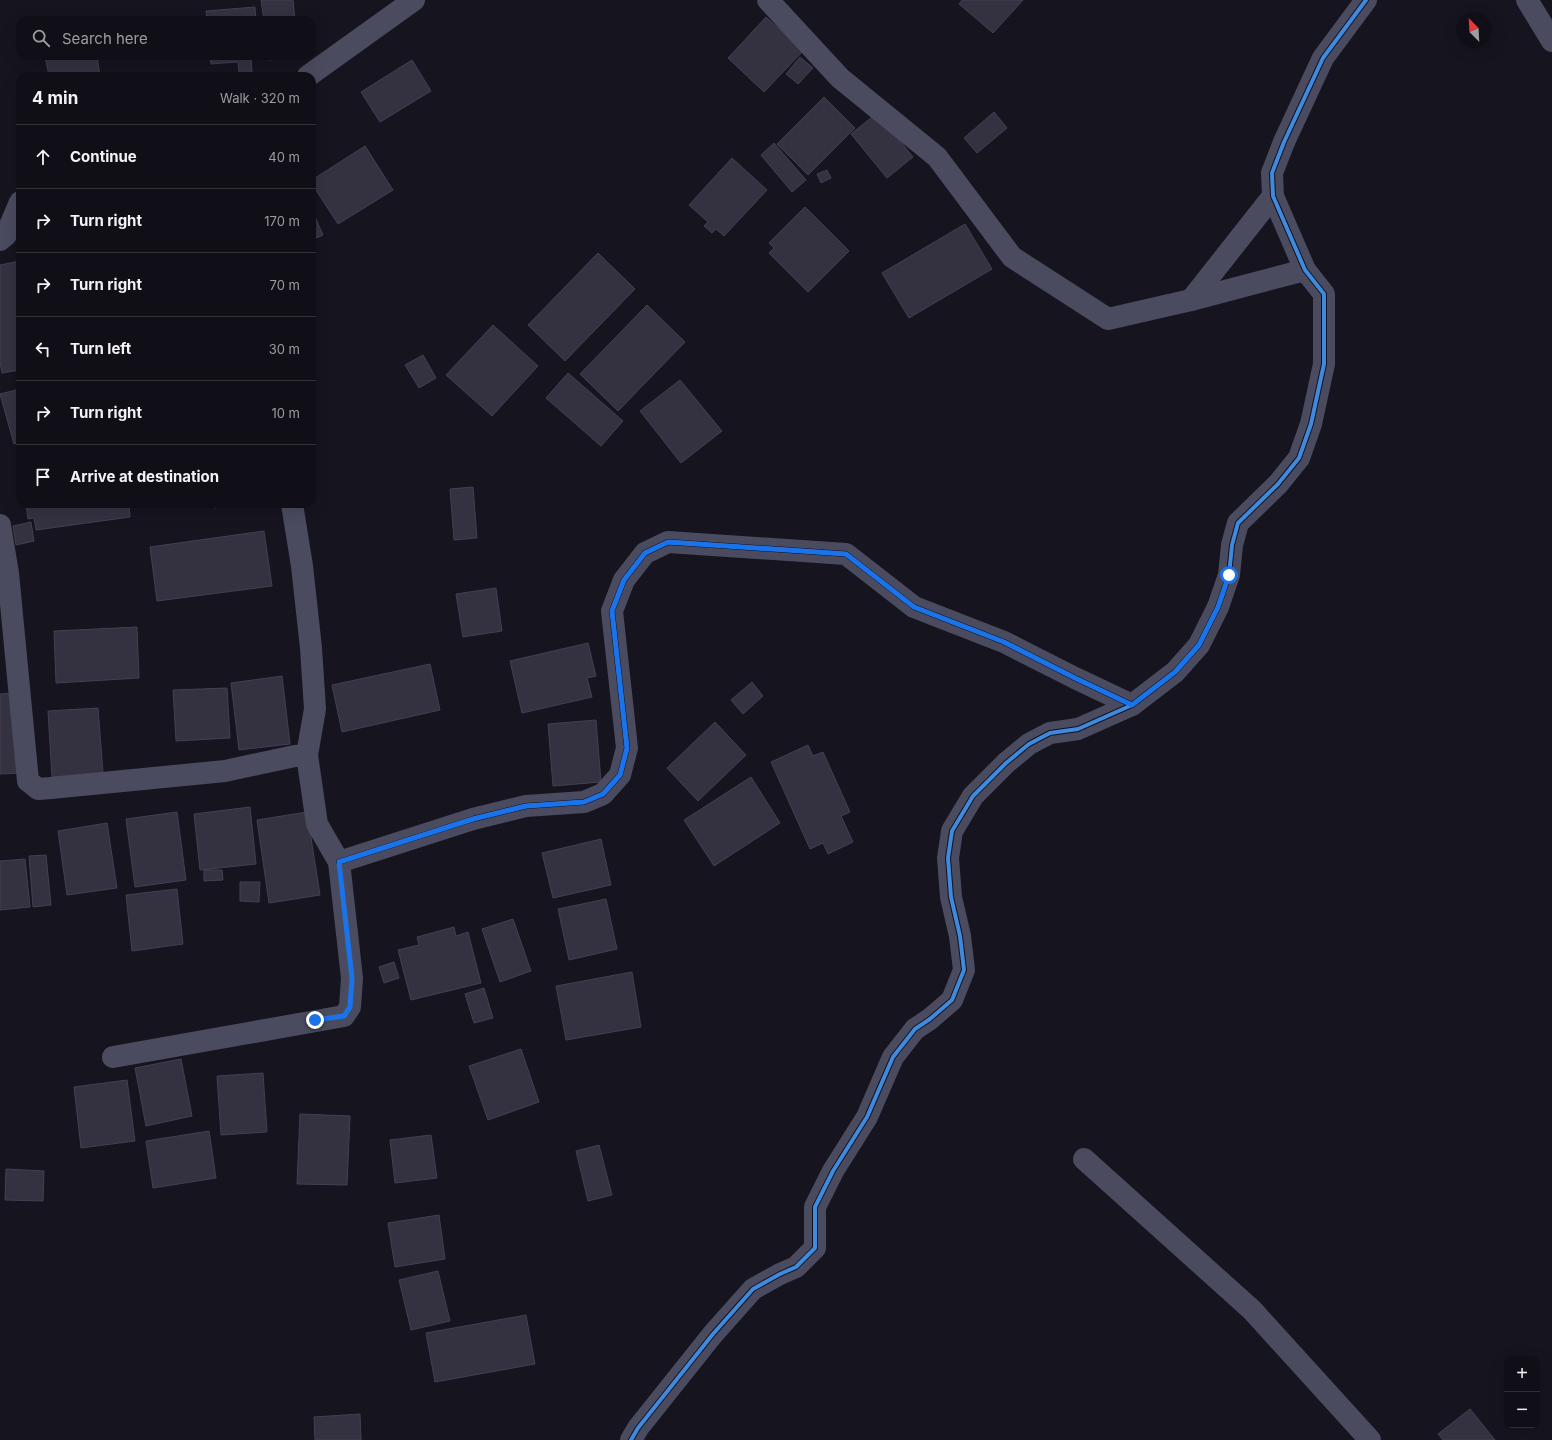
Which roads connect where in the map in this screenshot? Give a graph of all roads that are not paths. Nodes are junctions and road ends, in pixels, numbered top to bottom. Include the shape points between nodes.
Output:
1 (414, 0) edge
2 (768, 0) edge
3 (1366, 0) edge
4 (1527, 0) edge
5 (1552, 41) edge
6 (314, 72) edge
7 (1273, 196) junction
8 (16, 211) edge
9 (0, 240) edge
10 (1305, 270) junction
11 (1191, 300) junction
12 (293, 508) edge
13 (0, 525) edge
14 (1132, 705) junction
15 (307, 755) junction
16 (339, 862) junction
17 (113, 1057) dead end
18 (1084, 1159) dead end
19 (631, 1440) edge
20 (1370, 1440) edge

1 - 6 street
2 - 11 street via 840,78 937,157 1012,256 1108,319
3 - 7 street via 1323,58 1281,148 1272,173
4 - 5 street
7 - 10 street
7 - 11 street
8 - 9 street via 6,235
10 - 11 street
10 - 14 street via 1324,294 1324,364 1311,424 1299,458 1278,484 1238,524 1232,545 1229,575 1218,607 1199,645 1175,672
12 - 15 street via 302,566 315,709
13 - 15 street via 8,573 28,781 38,789 225,771
14 - 16 street via 1004,642 914,607 846,554 668,542 645,553 624,580 612,611 627,748 620,775 603,794 584,802 526,806 473,819
14 - 19 street via 1078,729 1050,733 1029,744 973,796 952,831 948,858 951,897 960,936 964,970 952,1000 915,1029 893,1057 867,1117 833,1171 815,1207 815,1248 796,1267 754,1290 713,1334
15 - 16 street via 317,824
16 - 17 street via 352,978 350,1007 344,1016
18 - 20 street via 1252,1310

